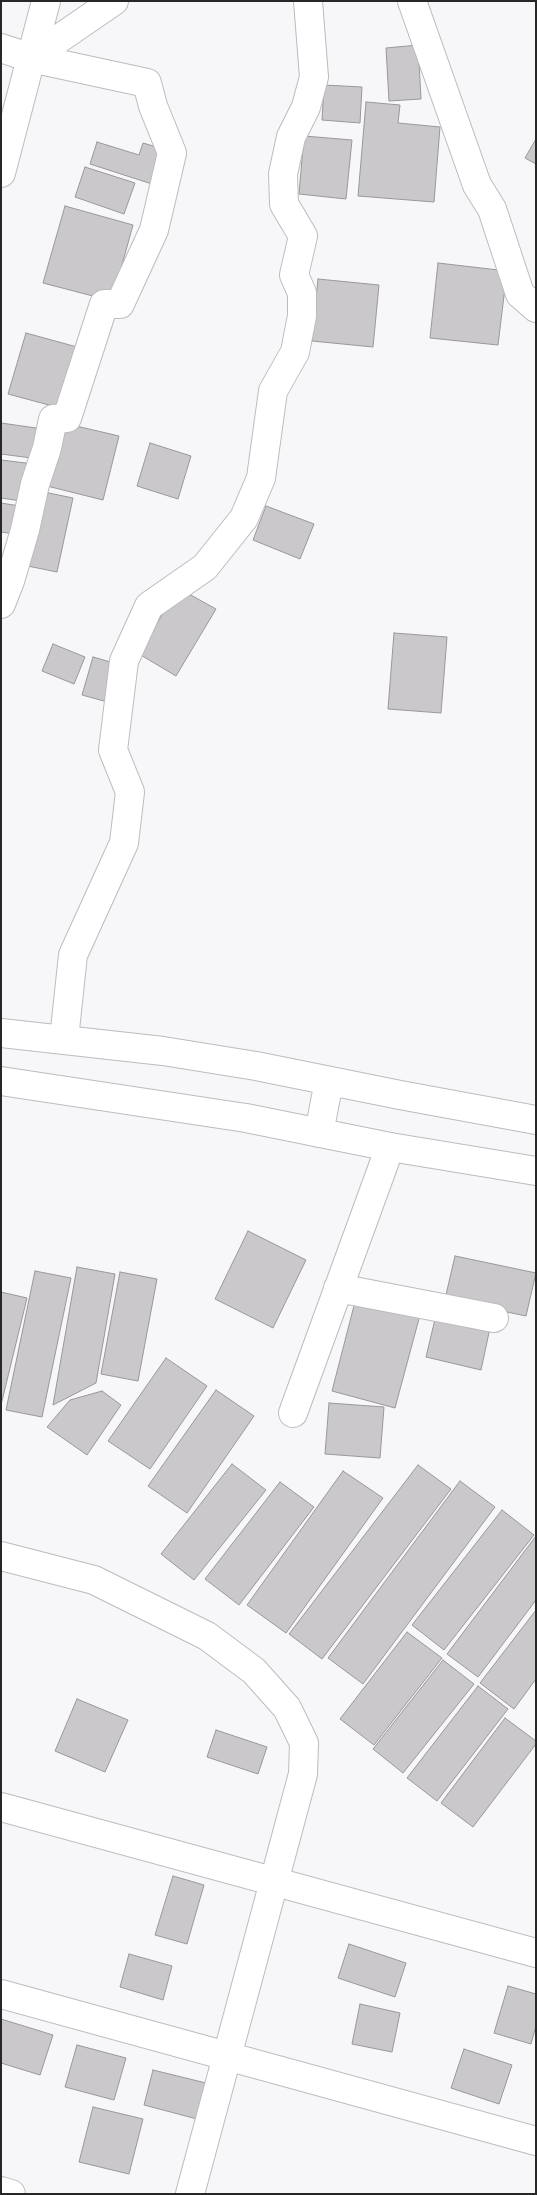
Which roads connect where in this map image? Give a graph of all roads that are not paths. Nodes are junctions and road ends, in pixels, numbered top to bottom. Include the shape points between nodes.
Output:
1 (46, 1) edge
2 (114, 1) edge
3 (308, 1) edge
4 (412, 1) edge
5 (1, 48) edge
6 (31, 58) junction
7 (1, 173) edge
8 (530, 300) edge
9 (1, 604) edge
10 (1, 1033) edge
11 (64, 1039) junction
12 (1, 1081) edge
13 (329, 1081) junction
14 (536, 1120) edge
15 (319, 1133) junction
16 (390, 1147) junction
17 (536, 1171) edge
18 (338, 1288) junction
19 (494, 1318) dead end
20 (293, 1413) dead end
21 (1, 1556) edge
22 (1, 1808) edge
23 (275, 1882) junction
24 (536, 1952) edge
25 (1, 1994) edge
26 (228, 2057) junction
27 (536, 2141) edge
28 (1, 2191) edge
29 (11, 2194) edge
30 (190, 2194) edge

1 - 6 street
2 - 6 street
3 - 11 street via 314,77 282,174 284,204 303,236 294,274 302,293 302,316 295,352 273,391 261,478 244,518 204,567 149,606 124,661 113,750 130,792 124,843 73,955
4 - 8 street via 477,185 492,209
5 - 6 street
6 - 7 street
6 - 9 street via 147,83 172,153 154,230 120,304 104,304 67,418 54,419
10 - 11 street
11 - 13 street via 163,1051
12 - 15 street via 246,1118
13 - 14 street
13 - 15 street
15 - 16 street
16 - 17 street
16 - 18 street
18 - 19 street
18 - 20 street
21 - 23 street via 94,1580 207,1636 254,1671 287,1708 304,1743 303,1774
22 - 23 street
23 - 24 street
23 - 26 street
25 - 26 street
26 - 27 street
26 - 30 street
28 - 29 street

